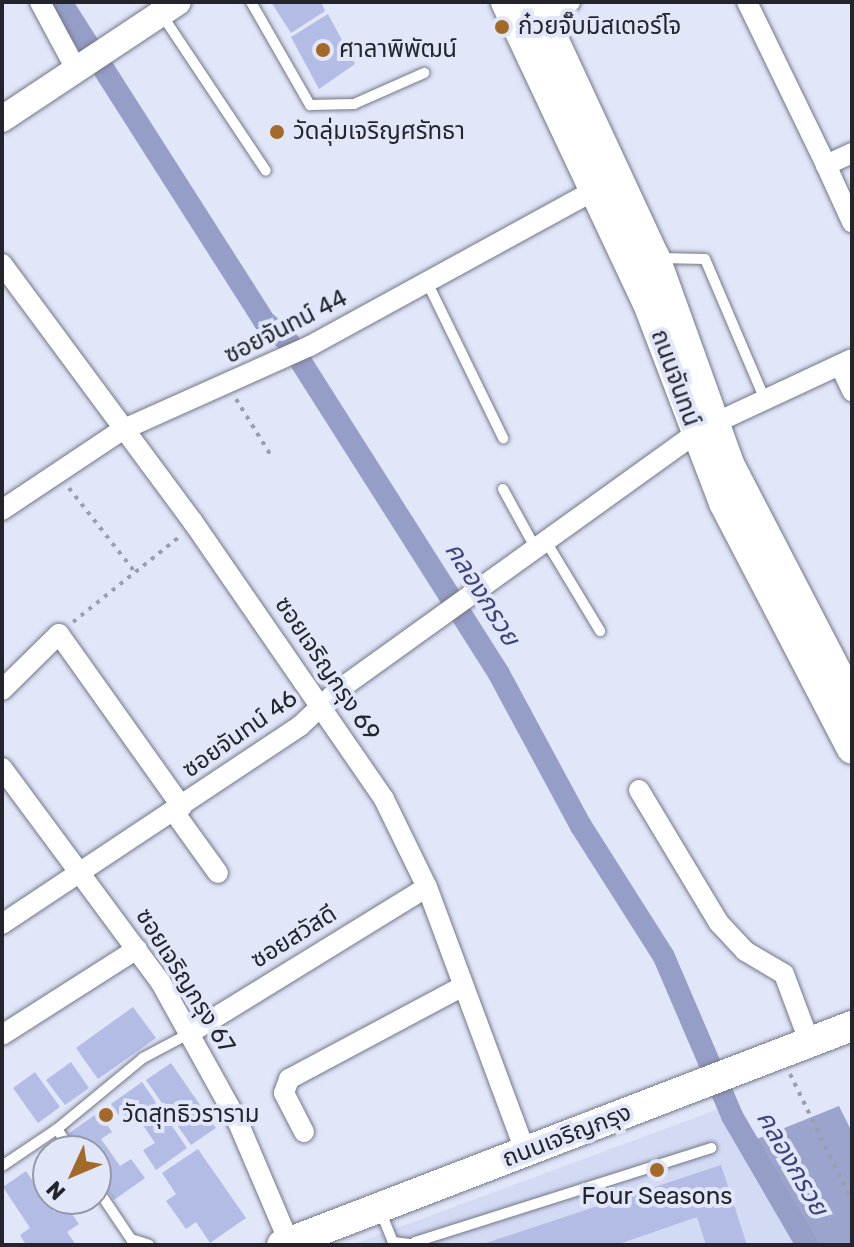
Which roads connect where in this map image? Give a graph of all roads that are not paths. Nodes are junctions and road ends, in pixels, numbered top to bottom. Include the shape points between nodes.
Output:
1 (40, 2) edge
2 (251, 2) edge
3 (506, 2) edge
4 (570, 2) edge
5 (747, 2) edge
6 (170, 8) edge
7 (539, 9) edge
8 (79, 69) junction
9 (424, 73) dead end
10 (2, 119) edge
11 (852, 153) edge
12 (826, 165) junction
13 (266, 171) dead end
14 (595, 190) junction
15 (852, 222) edge
16 (655, 258) junction
17 (2, 264) edge
18 (427, 282) junction
19 (846, 362) edge
20 (852, 391) edge
21 (765, 400) junction
22 (705, 429) junction
23 (122, 430) junction
24 (503, 438) dead end
25 (503, 489) dead end
26 (2, 510) edge
27 (542, 547) junction
28 (600, 631) dead end
29 (2, 690) edge
30 (852, 701) edge
31 (322, 707) junction
32 (852, 749) edge
33 (2, 768) edge
34 (639, 790) dead end
35 (178, 809) junction
36 (80, 872) junction
37 (218, 873) dead end
38 (427, 887) junction
39 (2, 924) edge
40 (137, 949) junction
41 (463, 986) junction
42 (852, 1026) edge
43 (190, 1033) junction
44 (2, 1035) edge
45 (809, 1041) junction
46 (57, 1129) junction
47 (304, 1132) dead end
48 (61, 1135) edge
49 (711, 1148) dead end
50 (525, 1151) junction
51 (2, 1166) edge
52 (379, 1208) junction
53 (112, 1215) edge
54 (127, 1242) edge
55 (390, 1243) edge
56 (285, 1244) edge
57 (416, 1244) edge
58 (149, 1245) edge

1 - 8 street
2 - 9 lane via 310,105 354,104
3 - 14 main road, ถนนจันทน์
4 - 7 street
5 - 12 street
6 - 8 street
6 - 13 lane
7 - 16 main road, ถนนจันทน์
8 - 10 street
11 - 12 street
12 - 15 street
14 - 18 street, ซอยจันทน์ 44
14 - 22 main road, ถนนจันทน์
16 - 21 lane via 705,259
16 - 22 main road, ถนนจันทน์
17 - 23 street, ซอยเจริญกรุง 69
18 - 23 street, ซอยจันทน์ 44 via 310,346
18 - 24 lane
19 - 20 street
19 - 21 street, ซอยจันทน์ 46
21 - 22 street, ซอยจันทน์ 46
22 - 27 street, ซอยจันทน์ 46
22 - 30 main road, ถนนจันทน์
22 - 32 main road, ถนนจันทน์ via 756,568
23 - 26 street, ซอยจันทน์ 44
23 - 31 street, ซอยเจริญกรุง 69
25 - 27 lane
27 - 28 lane
27 - 31 street, ซอยจันทน์ 46
29 - 35 street via 59,634
31 - 35 street, ซอยจันทน์ 46
31 - 38 street, ซอยเจริญกรุง 69 via 384,799
33 - 36 street, ซอยเจริญกรุง 67
34 - 45 street via 719,923 745,951 784,974
35 - 36 street, ซอยจันทน์ 46
35 - 37 street
36 - 39 street, ซอยจันทน์ 46
36 - 40 street, ซอยเจริญกรุง 67
38 - 41 street, ซอยเจริญกรุง 69
38 - 43 street, ซอยสวัสดี
40 - 43 street, ซอยเจริญกรุง 67
40 - 44 street
41 - 47 street via 289,1079 284,1093
41 - 50 street, ซอยเจริญกรุง 69
42 - 45 main road, ถนนเจริญกรุง
43 - 46 lane via 143,1058
43 - 56 street, ซอยเจริญกรุง 67 via 237,1120
45 - 50 main road, ถนนเจริญกรุง
46 - 48 lane
46 - 51 lane
49 - 57 lane
50 - 52 main road, ถนนเจริญกรุง
52 - 55 lane
52 - 56 main road, ถนนเจริญกรุง
53 - 54 lane
54 - 58 lane
55 - 57 lane

